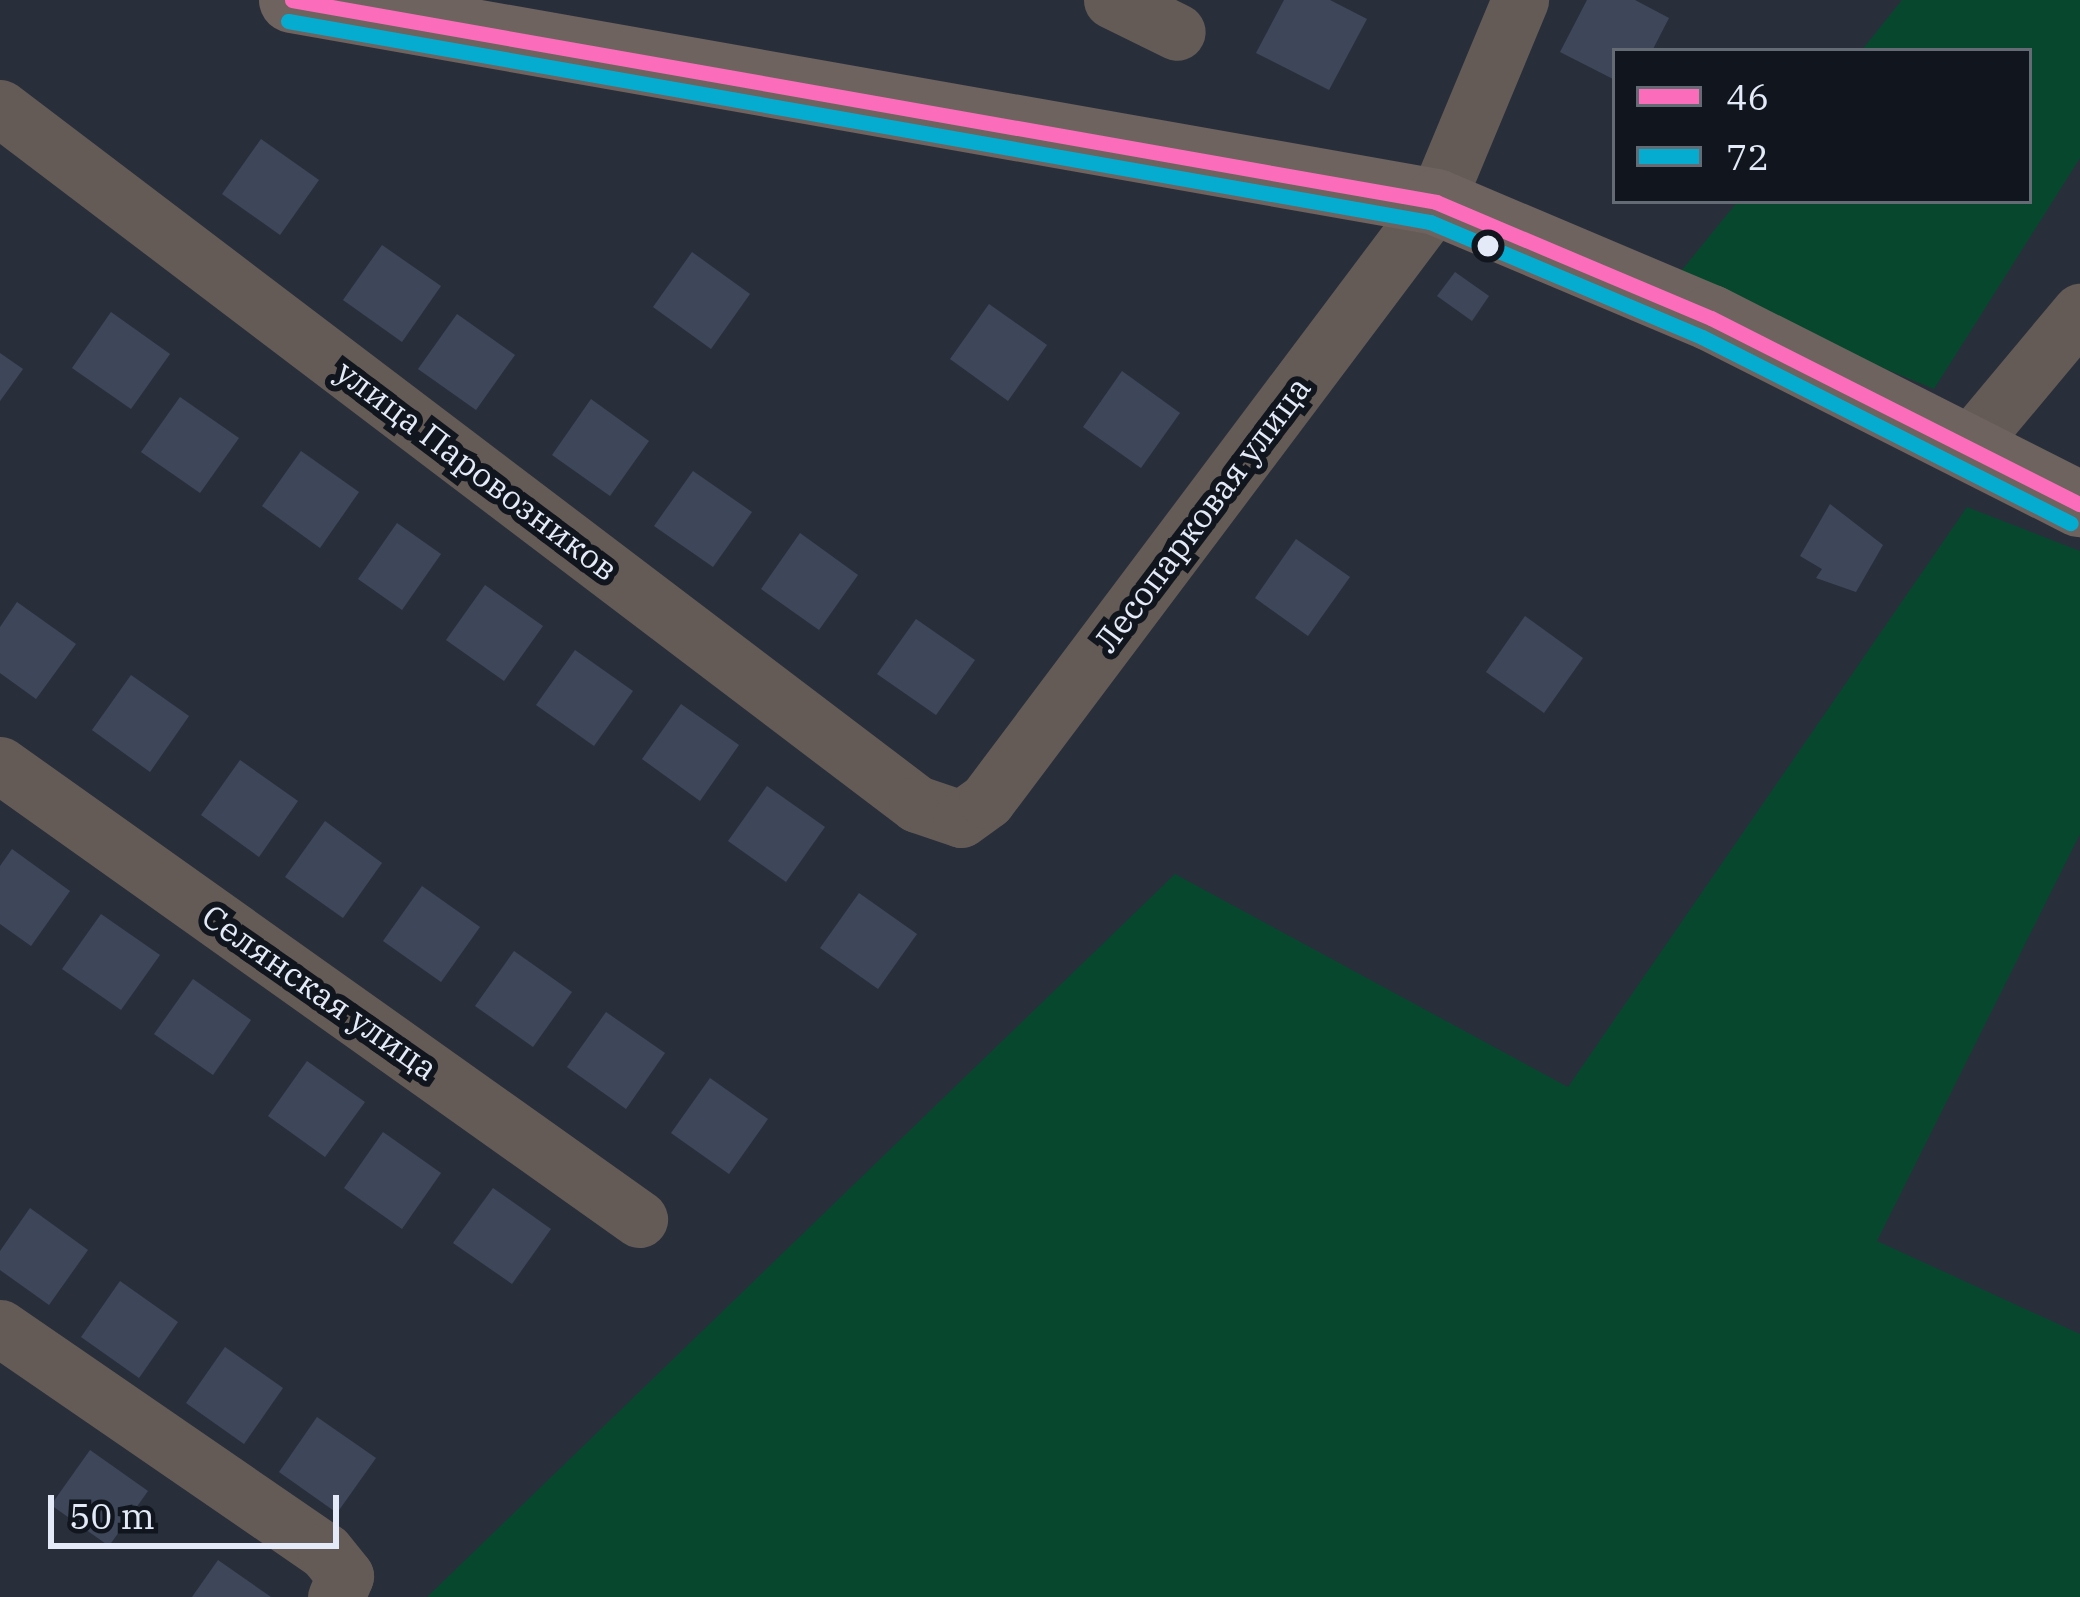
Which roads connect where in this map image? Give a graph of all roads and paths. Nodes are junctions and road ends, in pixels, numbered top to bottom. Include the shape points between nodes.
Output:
1 (292, 0) edge
2 (1112, 0) edge
3 (1520, 0) edge
4 (1177, 32) dead end
5 (0, 108) edge
6 (1436, 202) junction
7 (2080, 312) edge
8 (1968, 446) junction
9 (2080, 504) edge
10 (0, 765) edge
11 (961, 818) joint
12 (639, 1219) dead end
13 (0, 1328) edge
14 (340, 1586) edge

1 - 6 main road
2 - 4 street
3 - 6 street, Лесопарковая улица
5 - 11 street, улица Паровозников via 917,804
6 - 8 main road via 1711,318
6 - 11 street, Лесопарковая улица via 987,800
7 - 8 street
8 - 9 main road
10 - 12 street, Селянская улица
13 - 14 street via 325,1551

